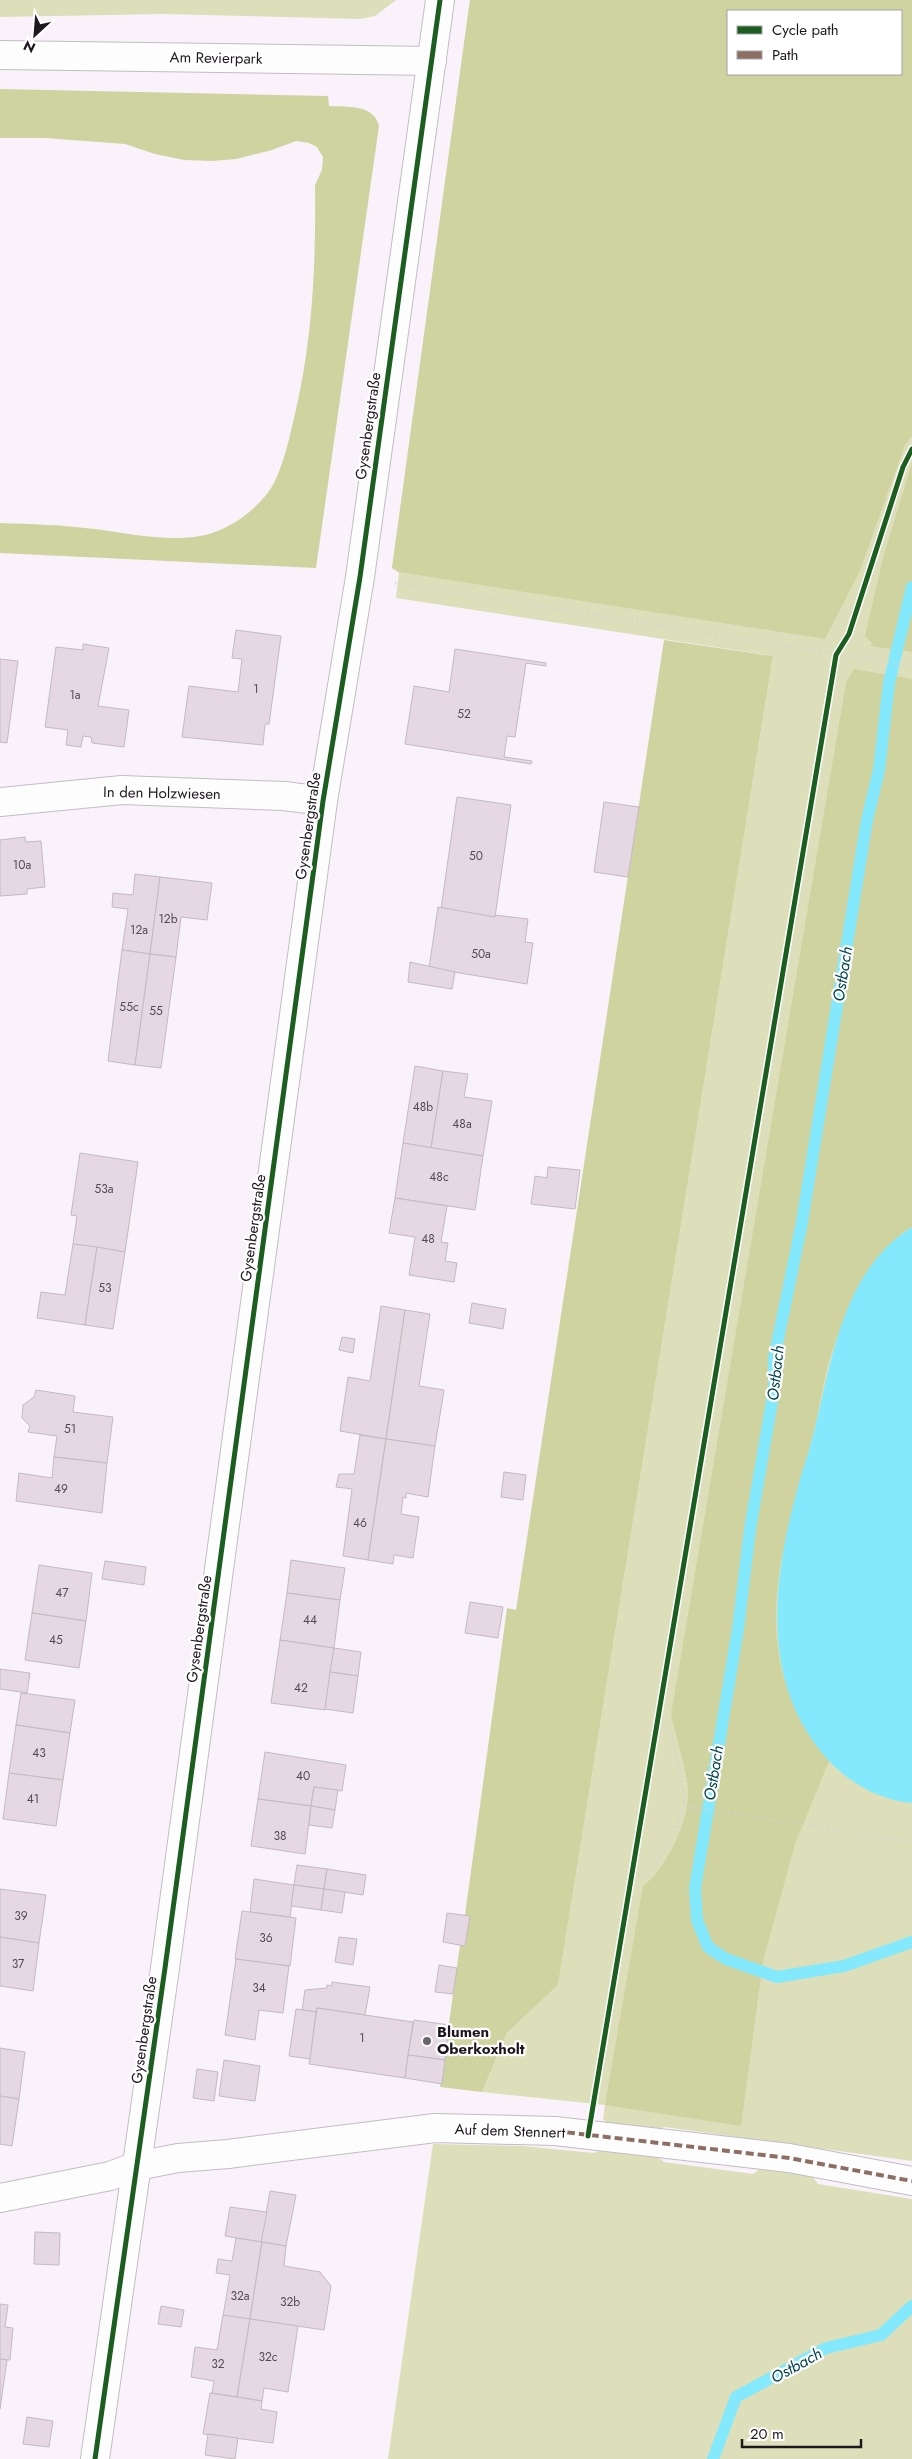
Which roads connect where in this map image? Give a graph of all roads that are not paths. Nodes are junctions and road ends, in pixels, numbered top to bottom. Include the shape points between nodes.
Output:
1 (440, 0) edge
2 (0, 54) edge
3 (432, 61) junction
4 (323, 801) junction
5 (0, 802) edge
6 (137, 2166) junction
7 (912, 2181) edge
8 (0, 2198) edge
9 (95, 2459) edge

1 - 3 street, Gysenbergstraße
2 - 3 street, Am Revierpark
3 - 4 street, Gysenbergstraße via 360,577
4 - 5 street, In den Holzwiesen via 284,796 122,790
4 - 6 street, Gysenbergstraße
6 - 7 street, Auf dem Stennert via 178,2158 435,2128 514,2128 788,2158
6 - 8 street, Auf dem Stennert via 110,2176
6 - 9 street, Gysenbergstraße

